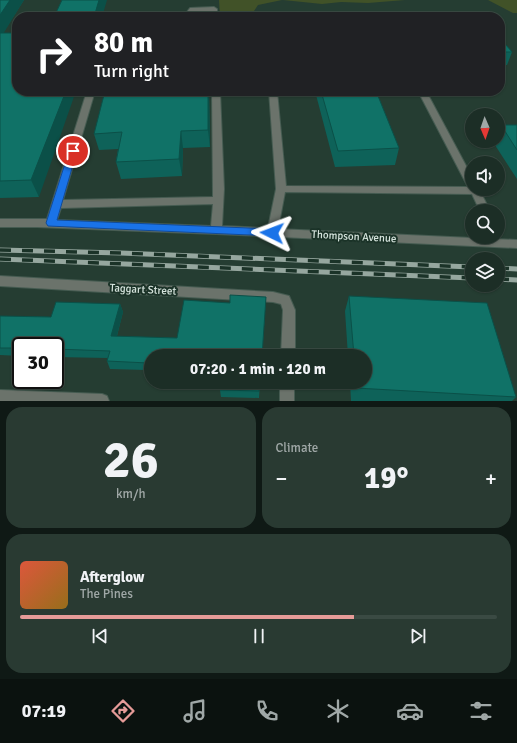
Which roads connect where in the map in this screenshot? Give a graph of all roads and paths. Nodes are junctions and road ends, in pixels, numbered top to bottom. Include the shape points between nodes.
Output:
1 (190, 12) edge
2 (214, 12) edge
3 (90, 96) edge
4 (216, 96) edge
5 (273, 96) edge
6 (425, 96) edge
7 (465, 173) edge
8 (465, 188) edge
9 (281, 189) junction
10 (218, 200) junction
11 (57, 204) junction
12 (0, 223) edge
13 (51, 223) junction
14 (216, 230) junction
15 (272, 233) junction
16 (465, 238) edge
17 (505, 240) edge
18 (517, 244) edge
19 (0, 282) edge
20 (288, 349) edge
21 (287, 389) edge
22 (0, 397) edge
23 (102, 401) edge
24 (287, 401) edge

1 - 2 street via 192,9 214,9
3 - 11 street
4 - 10 street
5 - 9 street
6 - 7 street
8 - 9 street
9 - 15 street
10 - 11 street
10 - 14 street
11 - 13 street
12 - 13 street, Thompson Avenue
13 - 14 street, Thompson Avenue
14 - 15 street, Thompson Avenue
15 - 16 street, Thompson Avenue
17 - 18 street, Thompson Avenue
19 - 20 street, Taggart Street via 273,297 285,300 289,310
21 - 24 street
22 - 23 street

